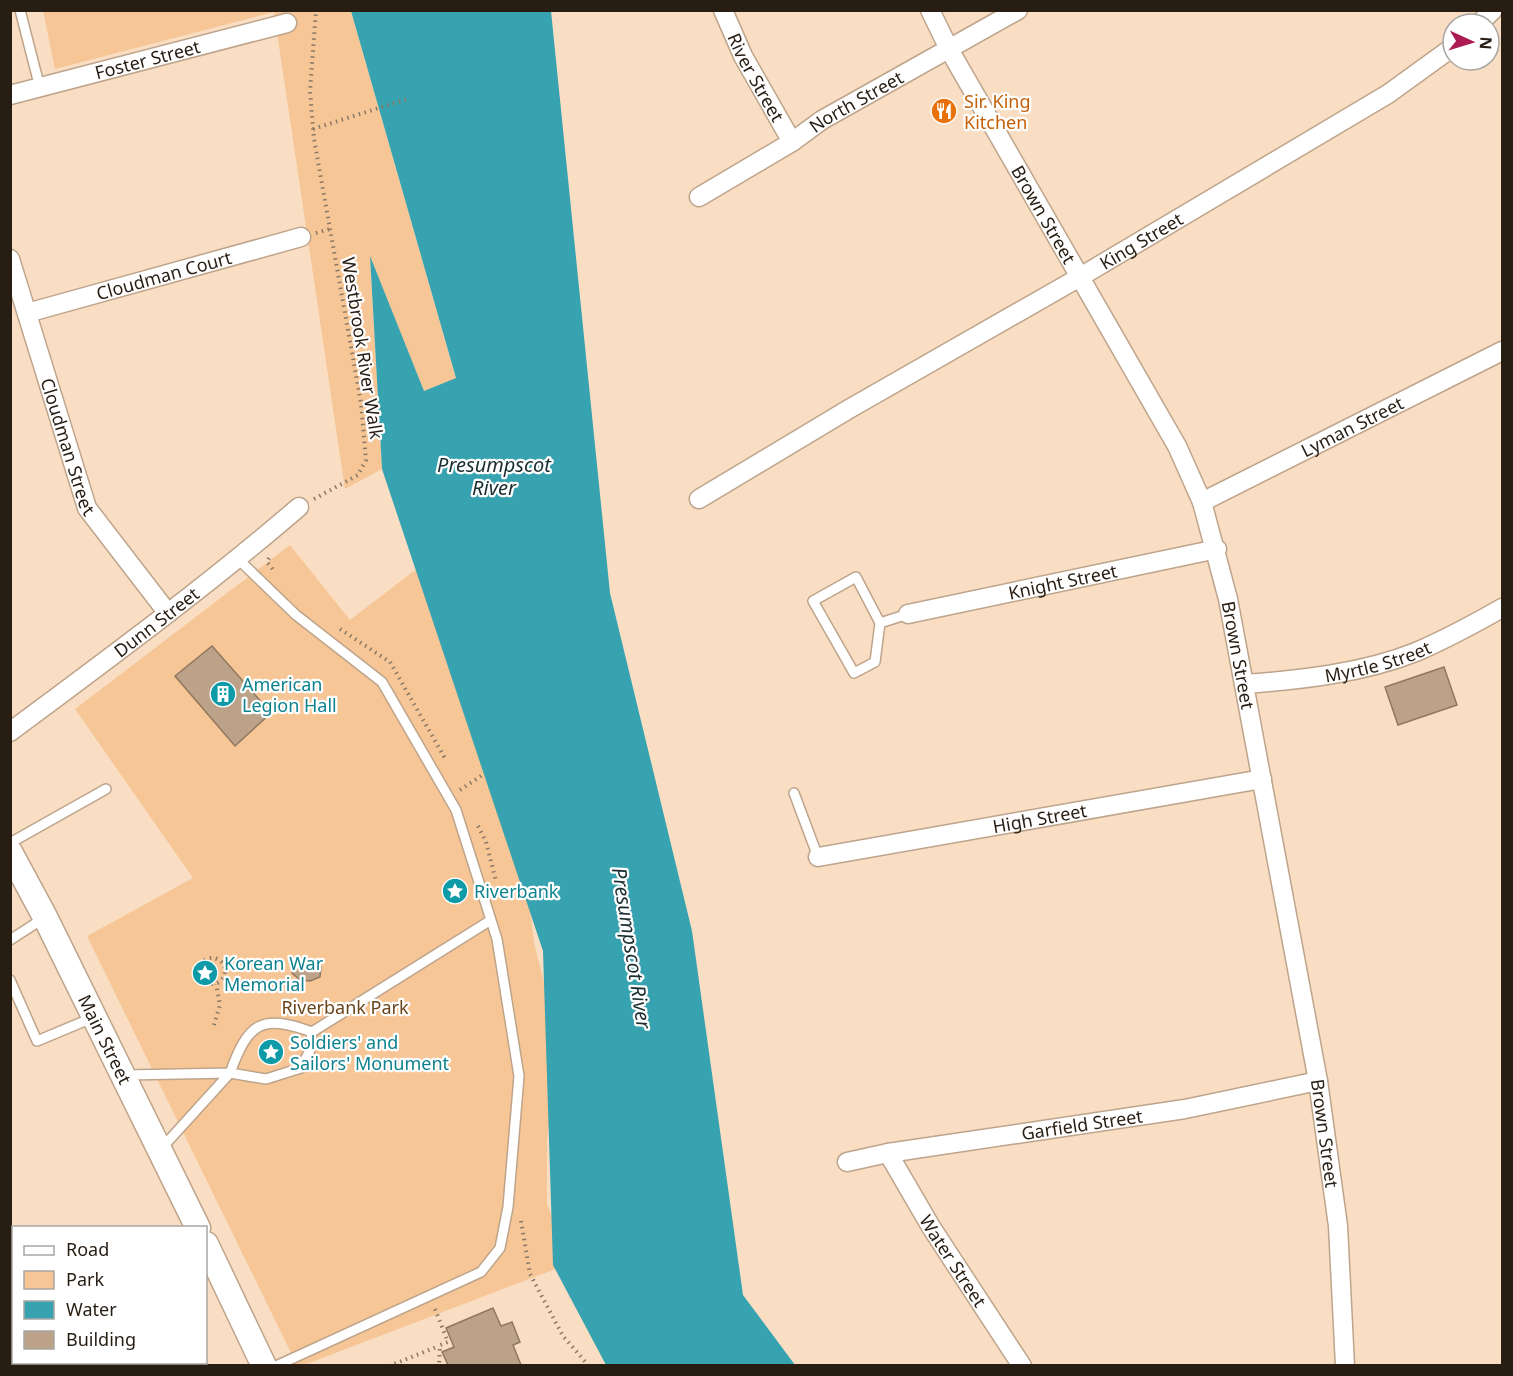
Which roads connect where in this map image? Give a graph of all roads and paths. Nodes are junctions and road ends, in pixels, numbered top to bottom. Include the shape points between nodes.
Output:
1 (20, 10) edge
2 (316, 10) edge
3 (723, 10) edge
4 (930, 10) edge
5 (1018, 10) edge
6 (287, 23) dead end
7 (950, 51) junction
8 (1441, 56) edge
9 (40, 88) junction
10 (10, 95) edge
11 (407, 99) dead end
12 (313, 129) junction
13 (792, 142) junction
14 (699, 197) dead end
15 (301, 237) dead end
16 (10, 260) edge
17 (1080, 278) junction
18 (27, 313) junction
19 (1503, 351) edge
20 (699, 499) dead end
21 (1202, 502) junction
22 (299, 507) joint
23 (1217, 549) junction
24 (272, 553) dead end
25 (238, 559) junction
26 (281, 579) dead end
27 (1503, 608) edge
28 (167, 612) junction
29 (908, 614) joint
30 (331, 623) dead end
31 (880, 623) junction
32 (1244, 684) junction
33 (10, 732) edge
34 (447, 763) dead end
35 (484, 774) dead end
36 (1262, 779) junction
37 (456, 781) dead end
38 (464, 788) dead end
39 (106, 789) dead end
40 (794, 793) dead end
41 (466, 800) dead end
42 (476, 821) dead end
43 (10, 843) edge
44 (10, 852) edge
45 (818, 857) joint
46 (498, 887) dead end
47 (45, 916) junction
48 (491, 920) junction
49 (10, 940) edge
50 (10, 980) edge
51 (216, 984) junction
52 (94, 1017) junction
53 (214, 1025) dead end
54 (312, 1032) junction
55 (230, 1073) junction
56 (123, 1075) junction
57 (1318, 1081) junction
58 (160, 1151) junction
59 (888, 1153) junction
60 (847, 1162) dead end
61 (520, 1216) dead end
62 (198, 1226) edge
63 (207, 1246) edge
64 (429, 1295) junction
65 (440, 1345) junction
66 (264, 1365) edge
67 (276, 1365) edge
68 (389, 1365) edge
69 (439, 1365) edge
70 (589, 1365) edge
71 (1022, 1365) edge
72 (1345, 1365) edge

1 - 9 lane
2 - 12 path, Westbrook River Walk via 310,91
3 - 13 street, River Street via 743,56
4 - 7 street, Brown Street
5 - 7 street, North Street
6 - 9 street, Foster Street
7 - 13 street, North Street via 822,120
7 - 17 street, Brown Street
8 - 17 street, King Street via 1388,94
9 - 10 street, Foster Street
11 - 12 path
12 - 22 path, Westbrook River Walk via 361,403 366,460 358,475
13 - 14 street, North Street
15 - 18 street, Cloudman Court
16 - 18 street, Cloudman Street
17 - 20 street, King Street
17 - 21 street, Brown Street via 1177,446
18 - 28 street, Cloudman Street via 87,508
19 - 21 street, Lyman Street
21 - 23 street, Brown Street
22 - 25 street, Dunn Street
23 - 29 street, Knight Street
23 - 32 street, Brown Street
24 - 26 path via 267,562
25 - 28 street, Dunn Street
25 - 48 lane via 296,615 382,682 456,810
27 - 32 street, Myrtle Street via 1414,652 1370,666
28 - 33 street, Dunn Street
29 - 31 lane
30 - 34 path via 390,662
31 - 31 lane via 856,577 813,602 854,673 875,662
32 - 36 street, Brown Street
35 - 38 path
36 - 45 street, High Street
36 - 57 street, Brown Street
37 - 41 path
39 - 43 lane
40 - 45 lane
42 - 46 path
44 - 47 main road, Main Street
47 - 49 lane
47 - 52 main road, Main Street
48 - 54 lane
48 - 64 lane via 519,1076 508,1207 500,1248 481,1272
50 - 52 lane via 37,1041
51 - 51 path via 225,975 225,969 222,962 211,958 201,964 199,976 202,981
51 - 53 path via 220,1005
52 - 56 main road, Main Street
54 - 55 lane via 310,1050 301,1068 266,1079
54 - 55 lane via 286,1022 260,1025 242,1040
55 - 56 lane
55 - 58 lane
56 - 58 main road, Main Street
57 - 59 street, Garfield Street via 1185,1109
57 - 72 street, Brown Street via 1338,1226
58 - 62 main road, Main Street
59 - 60 street, Garfield Street
59 - 71 street, Water Street
61 - 70 path via 530,1274 563,1336
63 - 66 main road
64 - 65 path via 448,1342
64 - 67 lane
65 - 68 path
65 - 69 path

